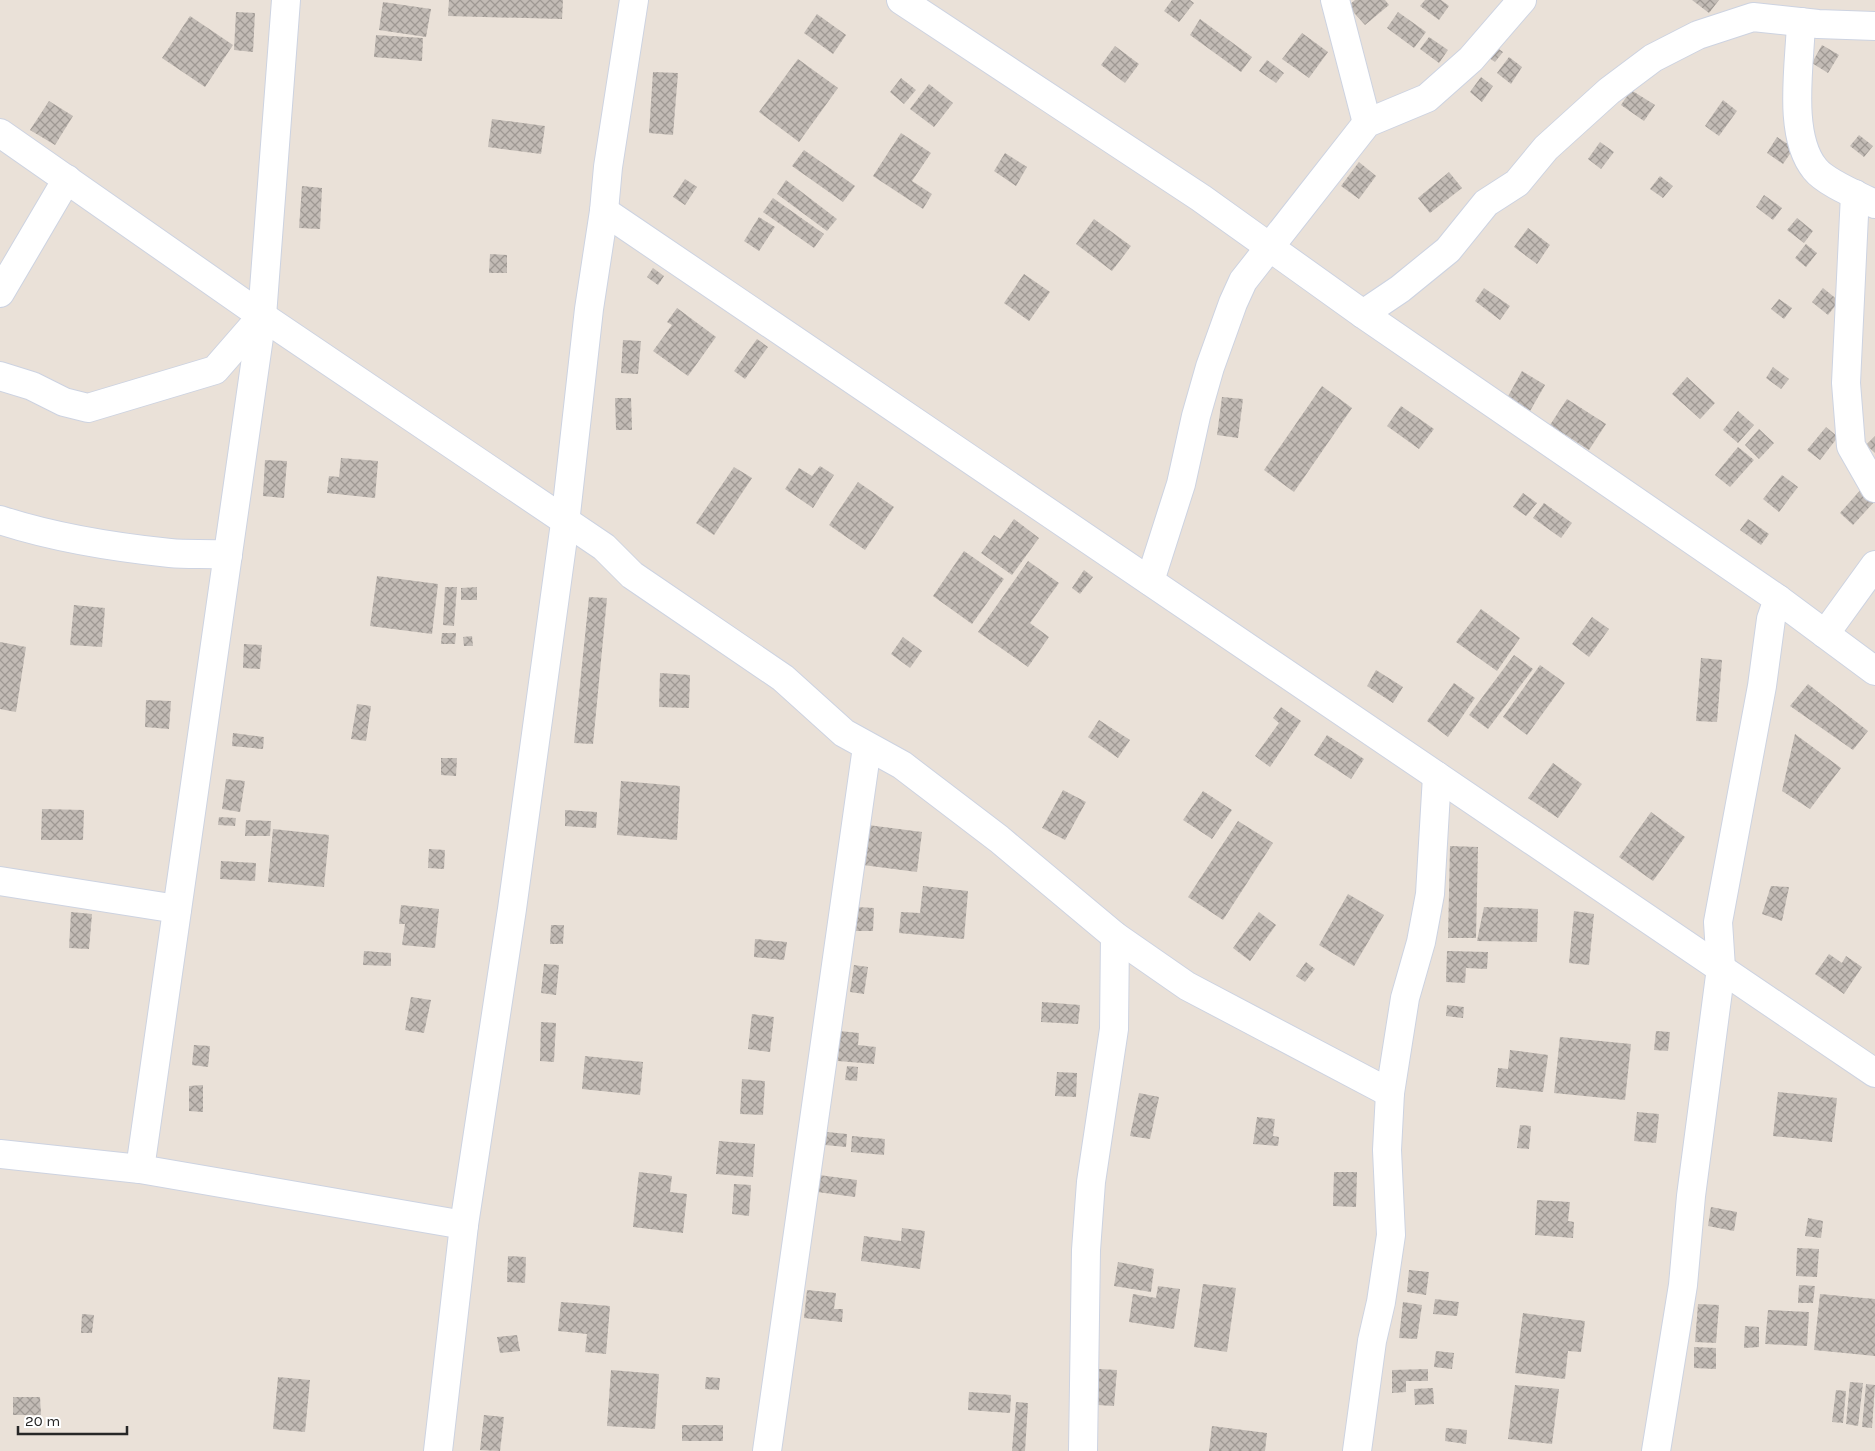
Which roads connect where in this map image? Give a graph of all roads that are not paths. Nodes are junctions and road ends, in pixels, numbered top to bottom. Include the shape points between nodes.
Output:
1 (286, 0) edge
2 (634, 0) edge
3 (902, 0) edge
4 (1335, 0) edge
5 (1522, 0) edge
6 (1801, 22) junction
7 (1875, 26) edge
8 (1368, 123) junction
9 (0, 133) edge
10 (66, 179) junction
11 (1865, 199) edge
12 (604, 211) junction
13 (1270, 247) junction
14 (0, 293) edge
15 (1363, 314) junction
16 (262, 316) junction
17 (0, 376) edge
18 (1875, 488) edge
19 (0, 520) edge
20 (565, 523) junction
21 (228, 555) junction
22 (1875, 565) edge
23 (1150, 581) junction
24 (1778, 599) junction
25 (1825, 634) junction
26 (1875, 671) edge
27 (867, 748) junction
28 (1438, 776) junction
29 (0, 881) edge
30 (177, 909) junction
31 (1115, 936) junction
32 (1721, 968) junction
33 (1875, 1073) edge
34 (1390, 1093) junction
35 (0, 1154) edge
36 (140, 1169) junction
37 (464, 1225) junction
38 (438, 1451) edge
39 (766, 1451) edge
40 (1083, 1451) edge
41 (1357, 1451) edge
42 (1656, 1451) edge

1 - 16 street
2 - 12 street
3 - 13 street
4 - 8 street
5 - 8 street via 1471,59 1427,98
6 - 7 street
6 - 11 street via 1798,124 1805,150 1815,169
6 - 15 street via 1752,17 1698,35 1654,58 1609,91 1546,148 1517,183 1486,203 1448,250
8 - 13 street
9 - 10 street
10 - 14 street
10 - 16 street
11 - 18 street via 1846,383 1851,446
12 - 20 street via 588,318
12 - 23 street
13 - 15 street
13 - 23 street via 1244,282 1222,334 1196,416 1181,484
15 - 24 street
16 - 17 street via 215,370 88,408 64,402 32,386
16 - 20 street
16 - 21 street
19 - 21 street via 72,539 169,553
20 - 27 street via 604,547 632,575 783,678 844,733
20 - 37 street via 512,909
21 - 30 street
22 - 25 street
23 - 28 street
24 - 25 street
24 - 32 street via 1771,619 1762,686 1718,922
25 - 26 street
27 - 31 street via 902,765
27 - 39 street
28 - 32 street
28 - 34 street via 1430,894 1421,942 1404,998
29 - 30 street
30 - 36 street
31 - 34 street via 1201,994
31 - 40 street via 1114,1030 1091,1182 1086,1250
32 - 33 street
32 - 42 street via 1691,1196 1683,1285
34 - 41 street via 1387,1150 1390,1235
35 - 36 street
36 - 37 street
37 - 38 street

